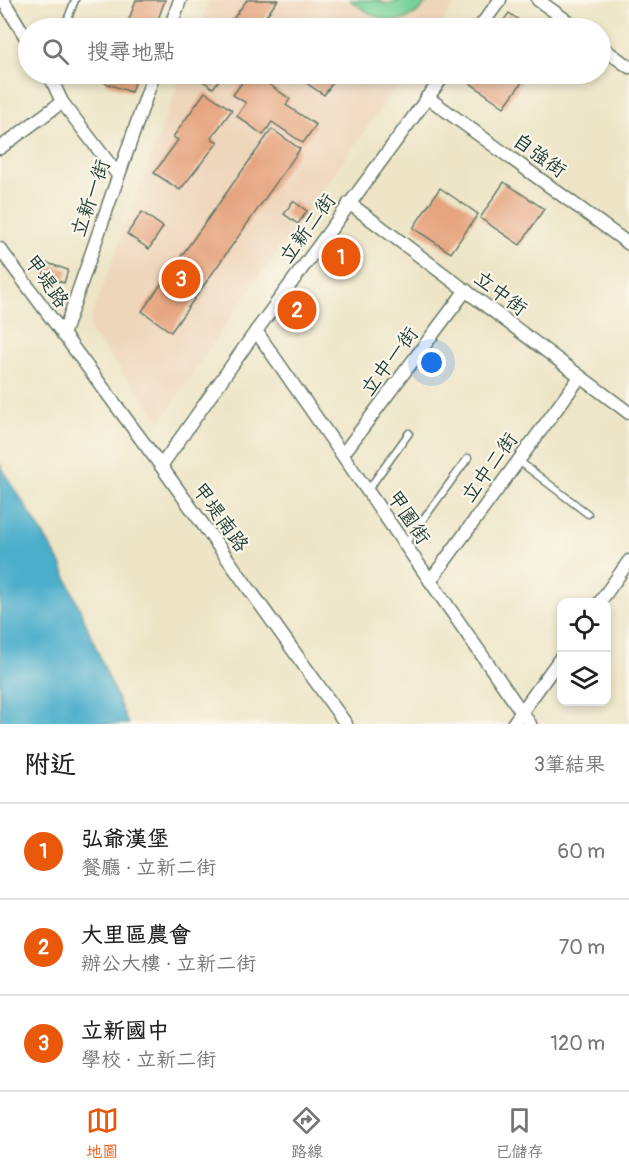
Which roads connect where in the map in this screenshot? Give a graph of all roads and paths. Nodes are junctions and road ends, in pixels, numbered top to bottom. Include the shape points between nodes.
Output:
1 (3, 0) edge
2 (75, 0) edge
3 (180, 0) edge
4 (500, 0) edge
5 (538, 0) edge
6 (68, 18) edge
7 (174, 18) edge
8 (486, 18) edge
9 (563, 18) edge
10 (18, 25) edge
11 (611, 54) edge
12 (629, 67) edge
13 (54, 84) edge
14 (150, 84) edge
15 (437, 84) edge
16 (427, 97) junction
17 (63, 102) junction
18 (0, 148) edge
19 (118, 175) junction
20 (349, 203) junction
21 (629, 244) edge
22 (0, 249) edge
23 (465, 290) junction
24 (256, 331) junction
25 (63, 335) junction
26 (580, 377) junction
27 (629, 413) edge
28 (408, 432) dead end
29 (343, 454) junction
30 (468, 459) dead end
31 (518, 461) junction
32 (161, 466) junction
33 (368, 490) junction
34 (588, 514) dead end
35 (404, 545) junction
36 (629, 561) edge
37 (430, 581) junction
38 (603, 598) edge
39 (557, 662) edge
40 (522, 712) junction
41 (346, 724) edge
42 (513, 724) edge
43 (530, 724) edge

1 - 10 street
2 - 6 lane
3 - 7 street
4 - 8 street
5 - 9 street
11 - 12 street
13 - 17 street
14 - 19 street, 立新一街
15 - 16 street, 立新二街
16 - 20 street, 立新二街
16 - 21 street, 自強街
17 - 18 street
17 - 19 street
19 - 25 street, 立新一街
20 - 23 street, 立中街
20 - 24 street, 立新二街
22 - 25 street, 甲堤路
23 - 26 street, 立中街
23 - 29 street, 立中一街
24 - 29 street, 甲園街
24 - 32 street, 立新二街
25 - 32 street, 甲堤南路
26 - 27 street, 立中街
26 - 31 street, 立中二街
28 - 33 lane
29 - 33 street, 甲園街
30 - 35 lane
31 - 34 lane
31 - 37 street, 立中二街
32 - 41 street, 甲堤南路
33 - 35 street, 甲園街
35 - 37 street, 甲園街
36 - 38 street
37 - 40 street, 甲園街
39 - 40 street
40 - 42 street
40 - 43 street, 甲園街

